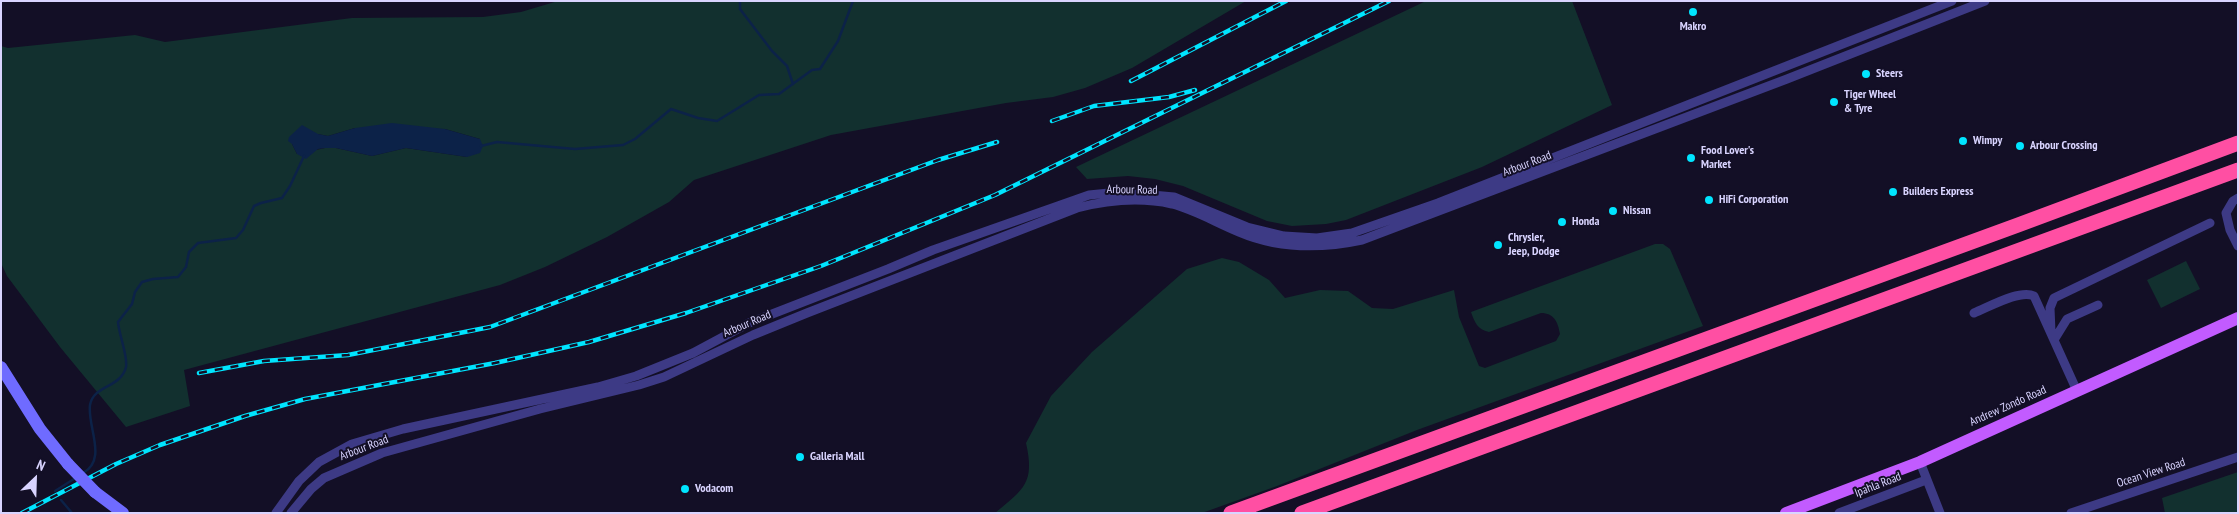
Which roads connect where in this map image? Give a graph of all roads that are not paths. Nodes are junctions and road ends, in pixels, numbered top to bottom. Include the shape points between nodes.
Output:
1 (1952, 1) edge
2 (1985, 1) edge
3 (2238, 143) edge
4 (2238, 170) edge
5 (2238, 198) edge
6 (2210, 223) dead end
7 (2238, 246) edge
8 (2098, 305) dead end
9 (1974, 313) dead end
10 (2238, 318) edge
11 (2052, 336) junction
12 (1, 367) edge
13 (2077, 390) junction
14 (599, 391) junction
15 (2238, 457) edge
16 (1920, 462) junction
17 (1926, 480) junction
18 (123, 513) edge
19 (276, 513) edge
20 (291, 513) edge
21 (1231, 513) edge
22 (1302, 513) edge
23 (1786, 513) edge
24 (1839, 513) edge
25 (1940, 513) edge
26 (2071, 513) edge

1 - 14 street, Arbour Road via 1438,203 1352,233 1317,238 1284,236 1247,227 1174,197 1119,192 1089,195 933,250 749,323 693,353
2 - 14 street, Arbour Road via 1362,240 1336,246 1284,245 1240,233 1173,204 1100,202 1050,217 807,313 664,377
3 - 21 highway
4 - 22 highway
5 - 7 street via 2226,213
6 - 11 street via 2054,298 2050,308
8 - 11 street via 2067,320
9 - 11 street via 2018,295 2031,294
10 - 13 main road, Andrew Zondo Road
11 - 13 street
12 - 18 main road, bridge via 40,430 68,464
13 - 16 main road, Andrew Zondo Road
14 - 19 street, Arbour Road via 403,429 352,444 319,462 299,481
14 - 20 street, Arbour Road via 382,453 324,478
15 - 26 street, Ocean View Road
16 - 17 street
16 - 23 main road, Andrew Zondo Road
17 - 24 street, Ipahla Road
17 - 25 street

